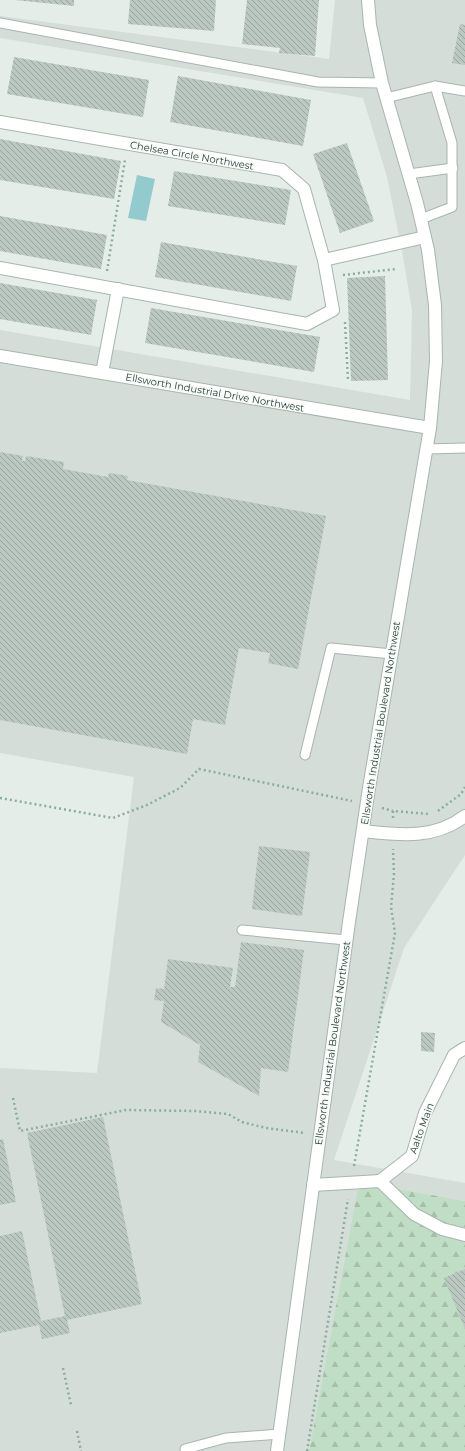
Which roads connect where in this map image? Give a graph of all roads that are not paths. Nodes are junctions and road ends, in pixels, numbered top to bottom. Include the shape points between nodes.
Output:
1 (368, 0) edge
2 (0, 24) edge
3 (382, 83) junction
4 (435, 86) junction
5 (465, 91) edge
6 (386, 98) junction
7 (0, 122) edge
8 (453, 168) junction
9 (409, 174) junction
10 (421, 219) junction
11 (425, 237) junction
12 (324, 260) junction
13 (0, 268) edge
14 (118, 289) junction
15 (0, 356) edge
16 (102, 373) junction
17 (430, 428) junction
18 (465, 448) edge
19 (426, 449) junction
20 (392, 654) junction
21 (305, 755) dead end
22 (465, 816) edge
23 (363, 831) junction
24 (242, 930) dead end
25 (346, 940) junction
26 (465, 1048) edge
27 (380, 1181) junction
28 (313, 1185) junction
29 (465, 1235) edge
30 (280, 1434) junction
31 (185, 1449) dead end
32 (277, 1451) edge

1 - 3 street, Ellsworth Industrial Boulevard Northwest via 370,25
2 - 3 lane via 318,82
3 - 6 street, Ellsworth Industrial Boulevard Northwest
4 - 5 lane
4 - 6 lane
4 - 8 lane via 452,143
6 - 9 street, Ellsworth Industrial Boulevard Northwest
7 - 12 street, Chelsea Circle Northwest via 282,170 304,189
8 - 9 lane
8 - 10 lane via 452,207
9 - 10 street, Ellsworth Industrial Boulevard Northwest
10 - 11 street, Ellsworth Industrial Boulevard Northwest
11 - 12 street
11 - 17 street, Ellsworth Industrial Boulevard Northwest via 435,312 436,361
12 - 14 street, Chelsea Circle Northwest via 333,310 307,324
13 - 14 street, Chelsea Circle Northwest
14 - 16 street
15 - 16 street, Ellsworth Industrial Drive Northwest
16 - 17 street, Ellsworth Industrial Drive Northwest
17 - 19 street, Ellsworth Industrial Boulevard Northwest
18 - 19 lane
19 - 20 street, Ellsworth Industrial Boulevard Northwest
20 - 21 lane via 331,648
20 - 23 street, Ellsworth Industrial Boulevard Northwest
22 - 23 street via 435,831 409,836
23 - 25 street, Ellsworth Industrial Boulevard Northwest
24 - 25 lane
25 - 28 street, Ellsworth Industrial Boulevard Northwest
26 - 27 street, Aalto Main via 454,1055 425,1113 412,1156
27 - 28 street
27 - 29 street via 414,1214 442,1229
28 - 30 street, Ellsworth Industrial Boulevard Northwest
30 - 31 lane via 226,1438
30 - 32 street, Ellsworth Industrial Boulevard Northwest

